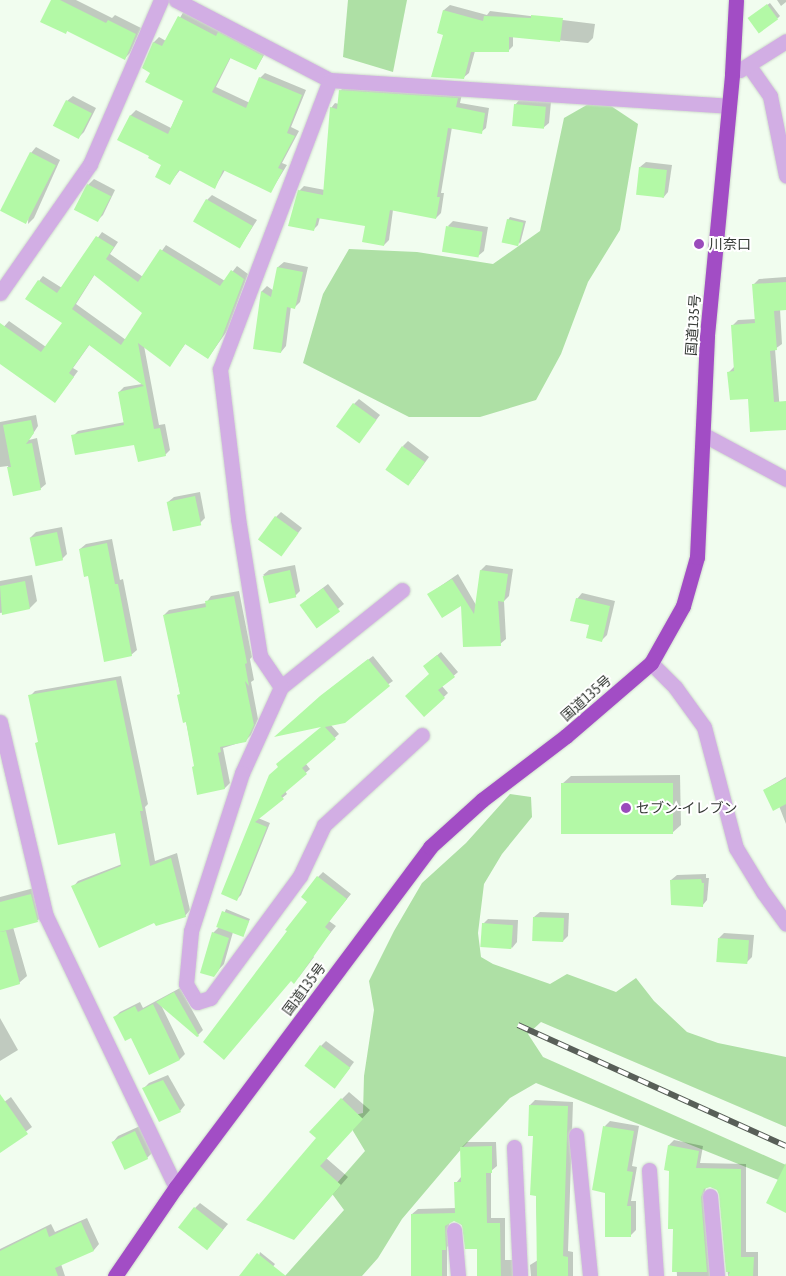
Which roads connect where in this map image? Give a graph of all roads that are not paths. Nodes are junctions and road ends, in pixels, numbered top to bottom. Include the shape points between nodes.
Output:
1 (161, 0) edge
2 (176, 0) edge
3 (736, 0) edge
4 (786, 41) edge
5 (749, 66) junction
6 (732, 74) junction
7 (330, 80) junction
8 (728, 106) junction
9 (786, 175) edge
10 (0, 293) edge
11 (704, 435) junction
12 (786, 479) edge
13 (402, 590) dead end
14 (652, 663) junction
15 (281, 688) junction
16 (0, 722) edge
17 (422, 735) dead end
18 (786, 924) edge
19 (576, 1135) dead end
20 (514, 1147) dead end
21 (649, 1170) dead end
22 (176, 1187) junction
23 (710, 1196) dead end
24 (454, 1230) dead end
25 (116, 1276) edge
26 (458, 1276) edge
27 (520, 1276) edge
28 (590, 1276) edge
29 (656, 1276) edge
30 (717, 1276) edge

1 - 10 street via 90,164
2 - 7 street
3 - 6 highway, 国道135号
4 - 5 street
5 - 6 street
5 - 9 street via 770,96
6 - 8 highway, 国道135号
7 - 8 street
7 - 15 street via 220,369 238,518 260,656
8 - 11 highway, 国道135号 via 708,335
11 - 12 street
11 - 14 highway, 国道135号 via 697,557 683,606
13 - 15 street
14 - 18 street via 675,687 704,727 736,848
14 - 22 highway, 国道135号 via 566,736 482,800 430,847
15 - 17 street via 242,773 191,931 186,984 197,1002 210,998 300,876 324,825
16 - 22 street via 46,916
19 - 28 street
20 - 27 street
21 - 29 street
22 - 25 highway, 国道135号
23 - 30 street
24 - 26 street

